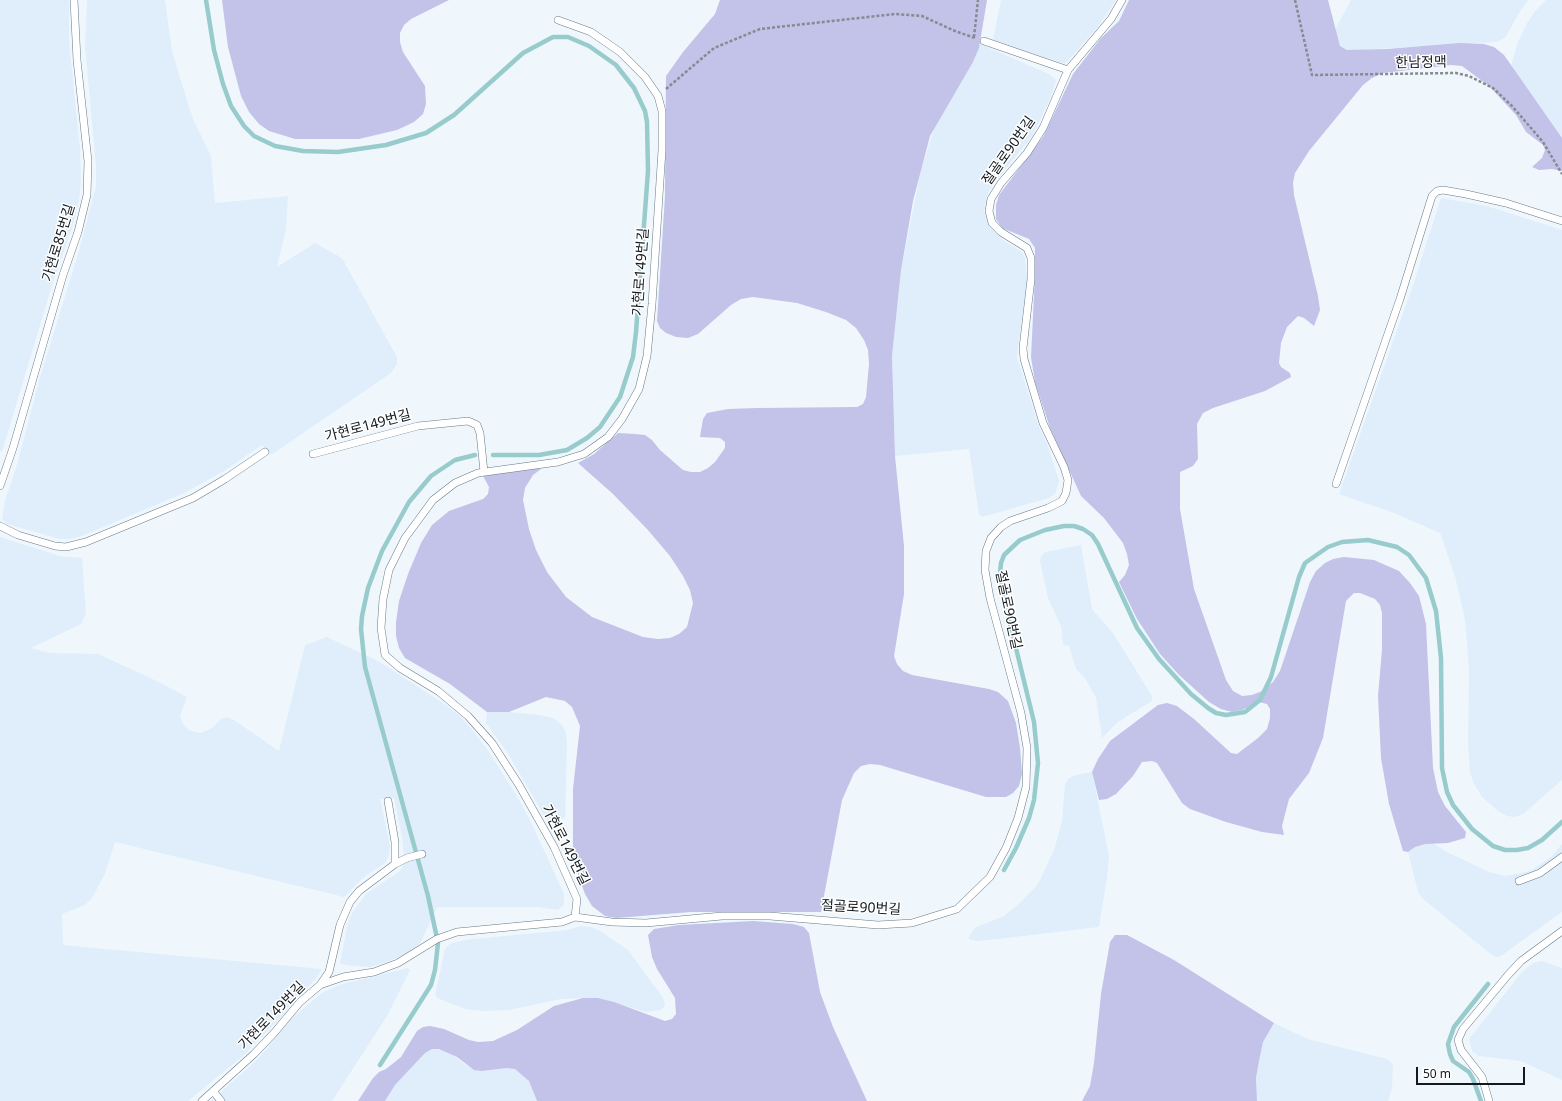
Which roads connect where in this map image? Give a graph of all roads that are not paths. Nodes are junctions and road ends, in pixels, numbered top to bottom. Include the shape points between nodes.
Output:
1 (74, 0) edge
2 (1122, 0) edge
3 (558, 20) dead end
4 (984, 41) road end
5 (1068, 70) junction
6 (1562, 221) edge
7 (264, 452) dead end
8 (313, 454) dead end
9 (484, 472) junction
10 (1336, 484) dead end
11 (0, 486) edge
12 (0, 526) edge
13 (388, 801) dead end
14 (422, 854) dead end
15 (1562, 857) edge
16 (395, 864) junction
17 (1519, 881) dead end
18 (575, 917) junction
19 (1562, 931) edge
20 (320, 985) junction
21 (213, 1091) junction
22 (202, 1101) edge
23 (221, 1101) edge
24 (1489, 1101) edge

1 - 11 lane, 가현로85번길 via 76,60 88,161 87,195
2 - 5 lane, 절골로90번길 via 1111,19
3 - 9 lane, 가현로149번길 via 591,32 620,52 645,77 658,96 662,111 662,150 647,356 639,389 608,437 584,454 558,462
4 - 5 lane
5 - 18 lane, 절골로90번길 via 1043,128 1027,153 1001,183 991,199 989,211 992,223 1001,232 1027,248 1031,258 1024,359 1043,423 1068,480 1062,501 1010,521 992,538 986,551 985,570 990,598 1021,713 1027,748 1026,787 1018,818 1006,848 990,877 957,909 912,923 878,925 844,920 770,916 722,916 646,923
6 - 10 lane via 1506,203 1458,192 1443,190 1432,196 1398,306
7 - 12 lane via 193,498 86,542 66,547 55,546 18,535
8 - 9 lane, 가현로149번길 via 418,426 468,421 477,425 480,433
9 - 18 lane, 가현로149번길 via 455,483 433,500 405,538 389,570 383,599 381,628 384,655 400,668 438,690 468,716 492,743 554,847 577,899
13 - 16 lane via 395,842
14 - 16 lane
15 - 17 lane via 1540,873
16 - 20 lane via 358,890 350,902 340,925 329,972
18 - 20 lane, 가현로149번길 via 562,922 457,932 437,939 398,963 374,972 343,977
19 - 24 lane via 1521,961 1463,1029 1458,1040 1461,1050 1482,1077
20 - 21 lane, 가현로149번길
21 - 22 lane, 가현로149번길
21 - 23 lane

